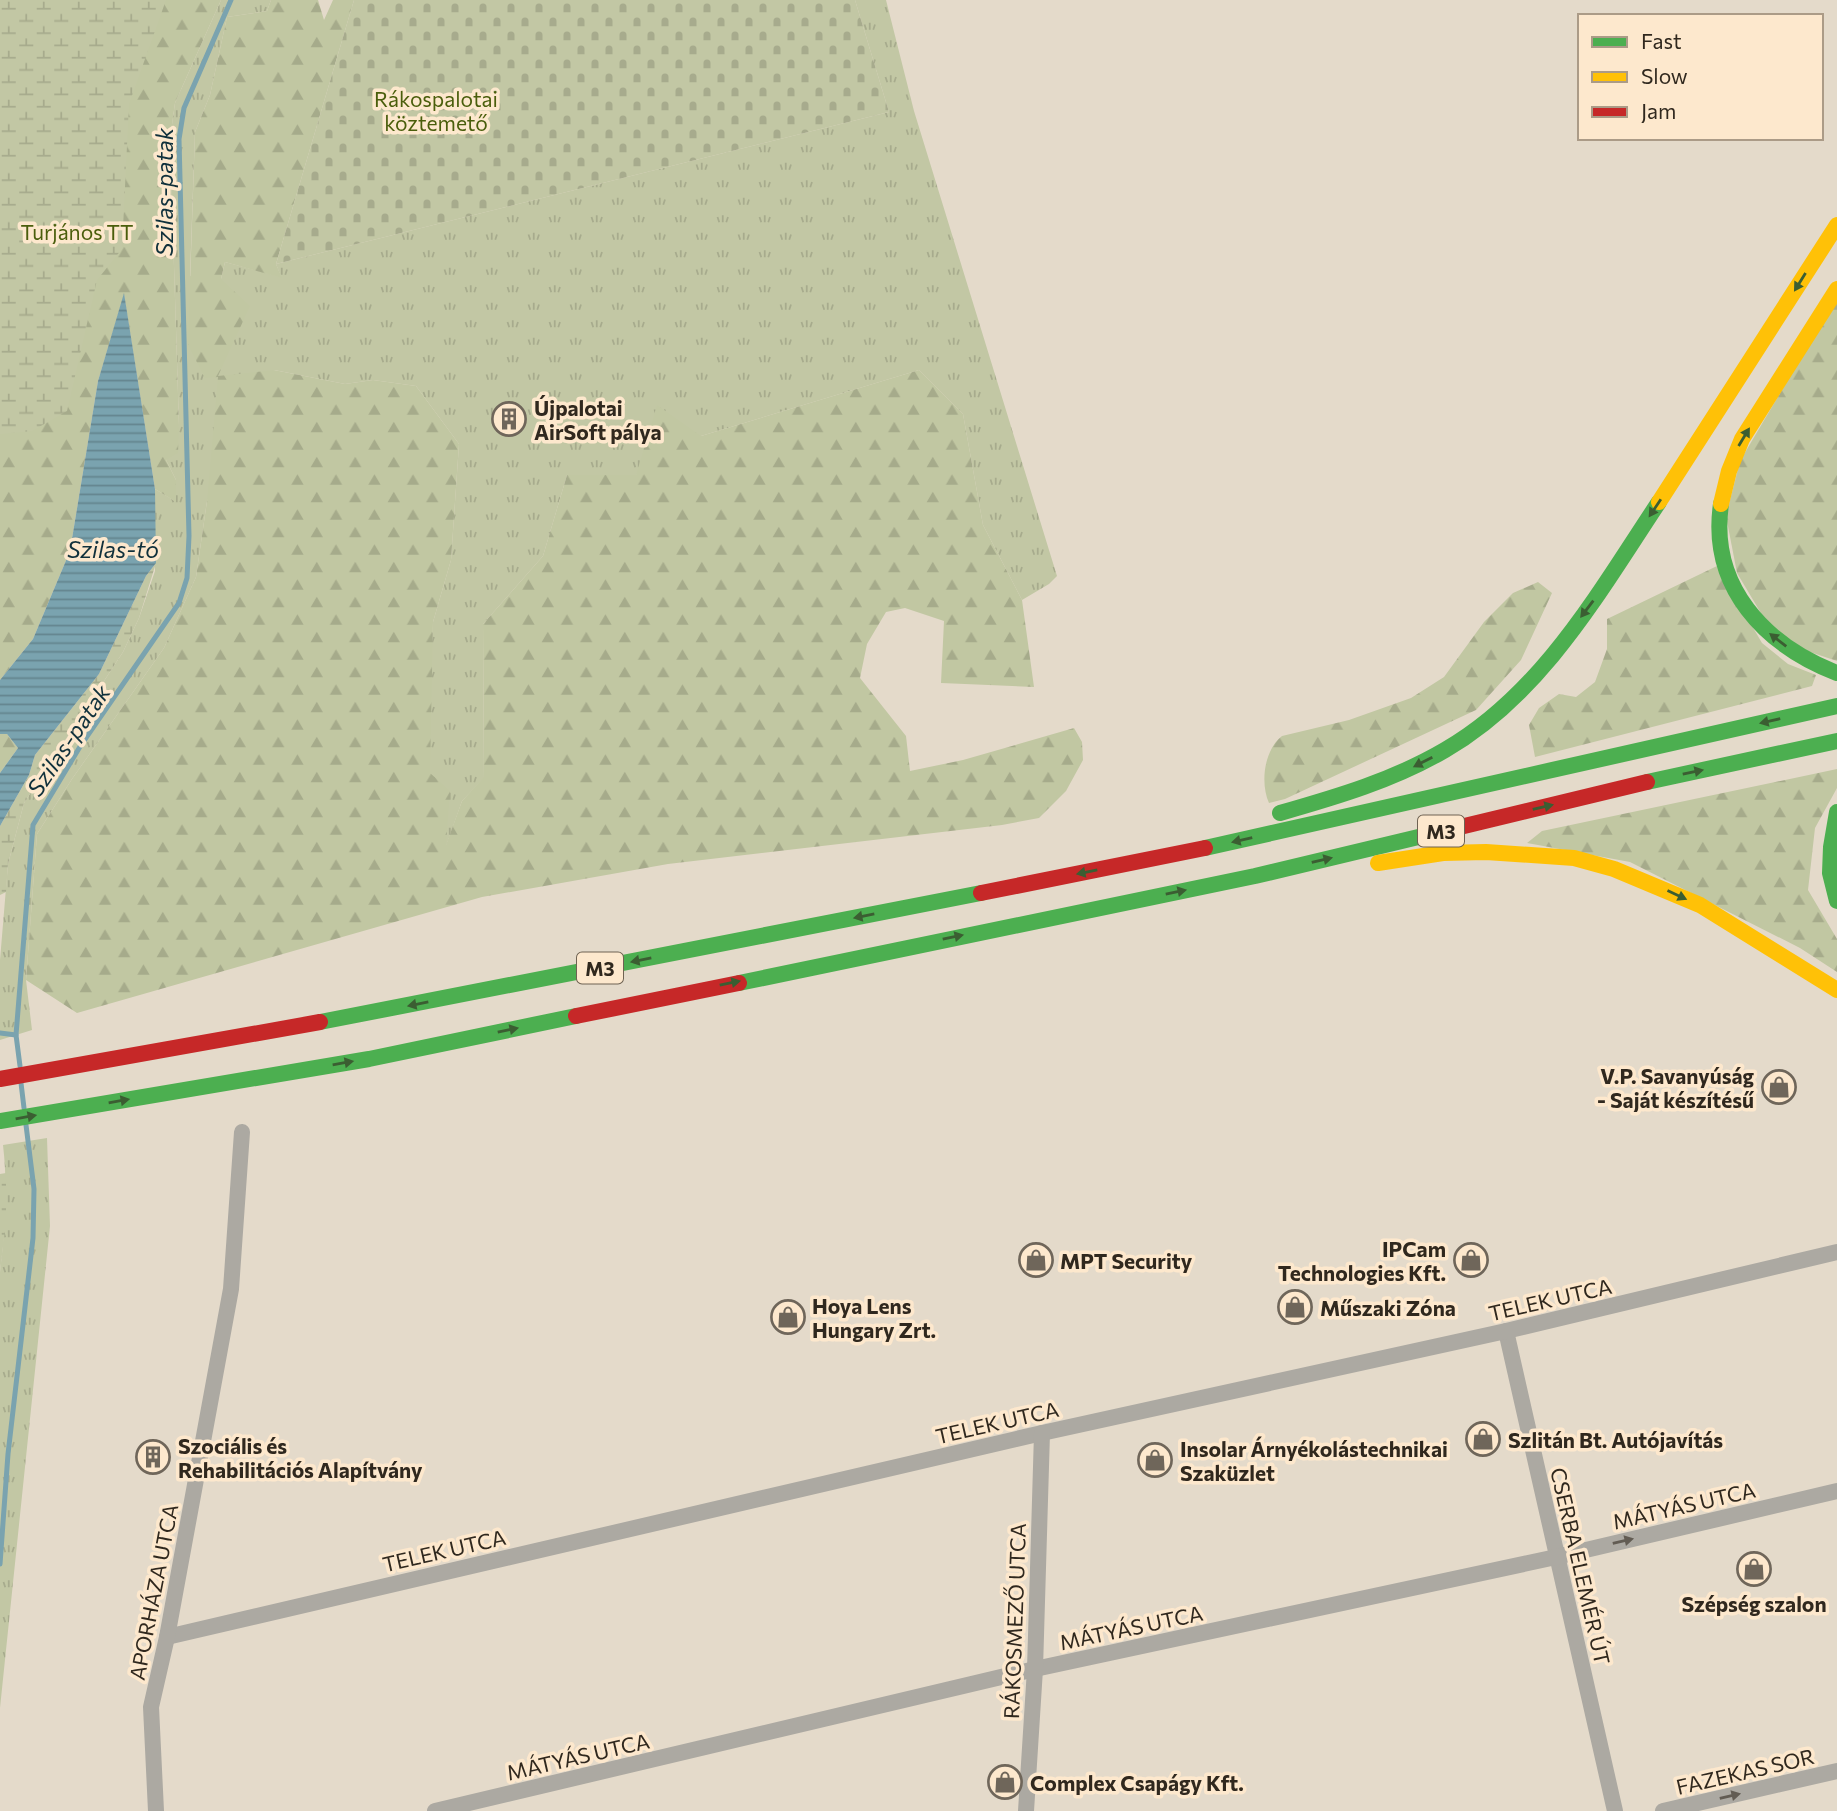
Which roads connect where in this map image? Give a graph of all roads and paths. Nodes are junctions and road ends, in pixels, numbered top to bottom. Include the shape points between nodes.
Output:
1 (1837, 225) edge
2 (1837, 289) edge
3 (1837, 673) edge
4 (1837, 706) edge
5 (1837, 741) edge
6 (1837, 812) edge
7 (1267, 817) dead end
8 (1242, 823) dead end
9 (1154, 859) junction
10 (1255, 876) junction
11 (1837, 901) edge
12 (1837, 990) edge
13 (0, 1079) edge
14 (0, 1121) edge
15 (242, 1132) dead end
16 (1837, 1252) edge
17 (1506, 1331) junction
18 (1042, 1433) junction
19 (1837, 1491) edge
20 (1556, 1557) junction
21 (167, 1637) junction
22 (1035, 1669) junction
23 (1837, 1771) edge
24 (156, 1811) edge
25 (435, 1811) edge
26 (1026, 1811) edge
27 (1615, 1811) edge
28 (1663, 1811) edge

1 -> 7 main road via 1602,589 1534,678 1501,710 1438,755 1405,772
3 -> 2 main road via 1802,658 1750,615 1731,584 1718,520 1736,451
4 -> 9 main road, M3
10 -> 5 main road, M3
6 - 11 main road via 1830,873
8 - 9 main road via 1179,841
9 -> 13 main road, M3 via 395,1009
10 -> 12 main road via 1282,881 1315,878 1443,853 1574,858 1636,877 1700,905
14 -> 10 main road, M3 via 369,1059
15 - 21 street, APORHÁZA UTCA via 231,1289
16 - 17 street, TELEK UTCA
17 - 18 street, TELEK UTCA
17 - 20 street, CSERBA ELEMÉR ÚT
18 - 21 street, TELEK UTCA
18 - 22 street, RÁKOSMEZŐ UTCA
20 -> 19 street, MÁTYÁS UTCA
20 - 22 street, MÁTYÁS UTCA
20 - 27 street, CSERBA ELEMÉR ÚT
21 - 24 street, APORHÁZA UTCA via 150,1707
22 - 25 street, MÁTYÁS UTCA
22 - 26 street, RÁKOSMEZŐ UTCA
28 -> 23 street, FAZEKAS SOR

